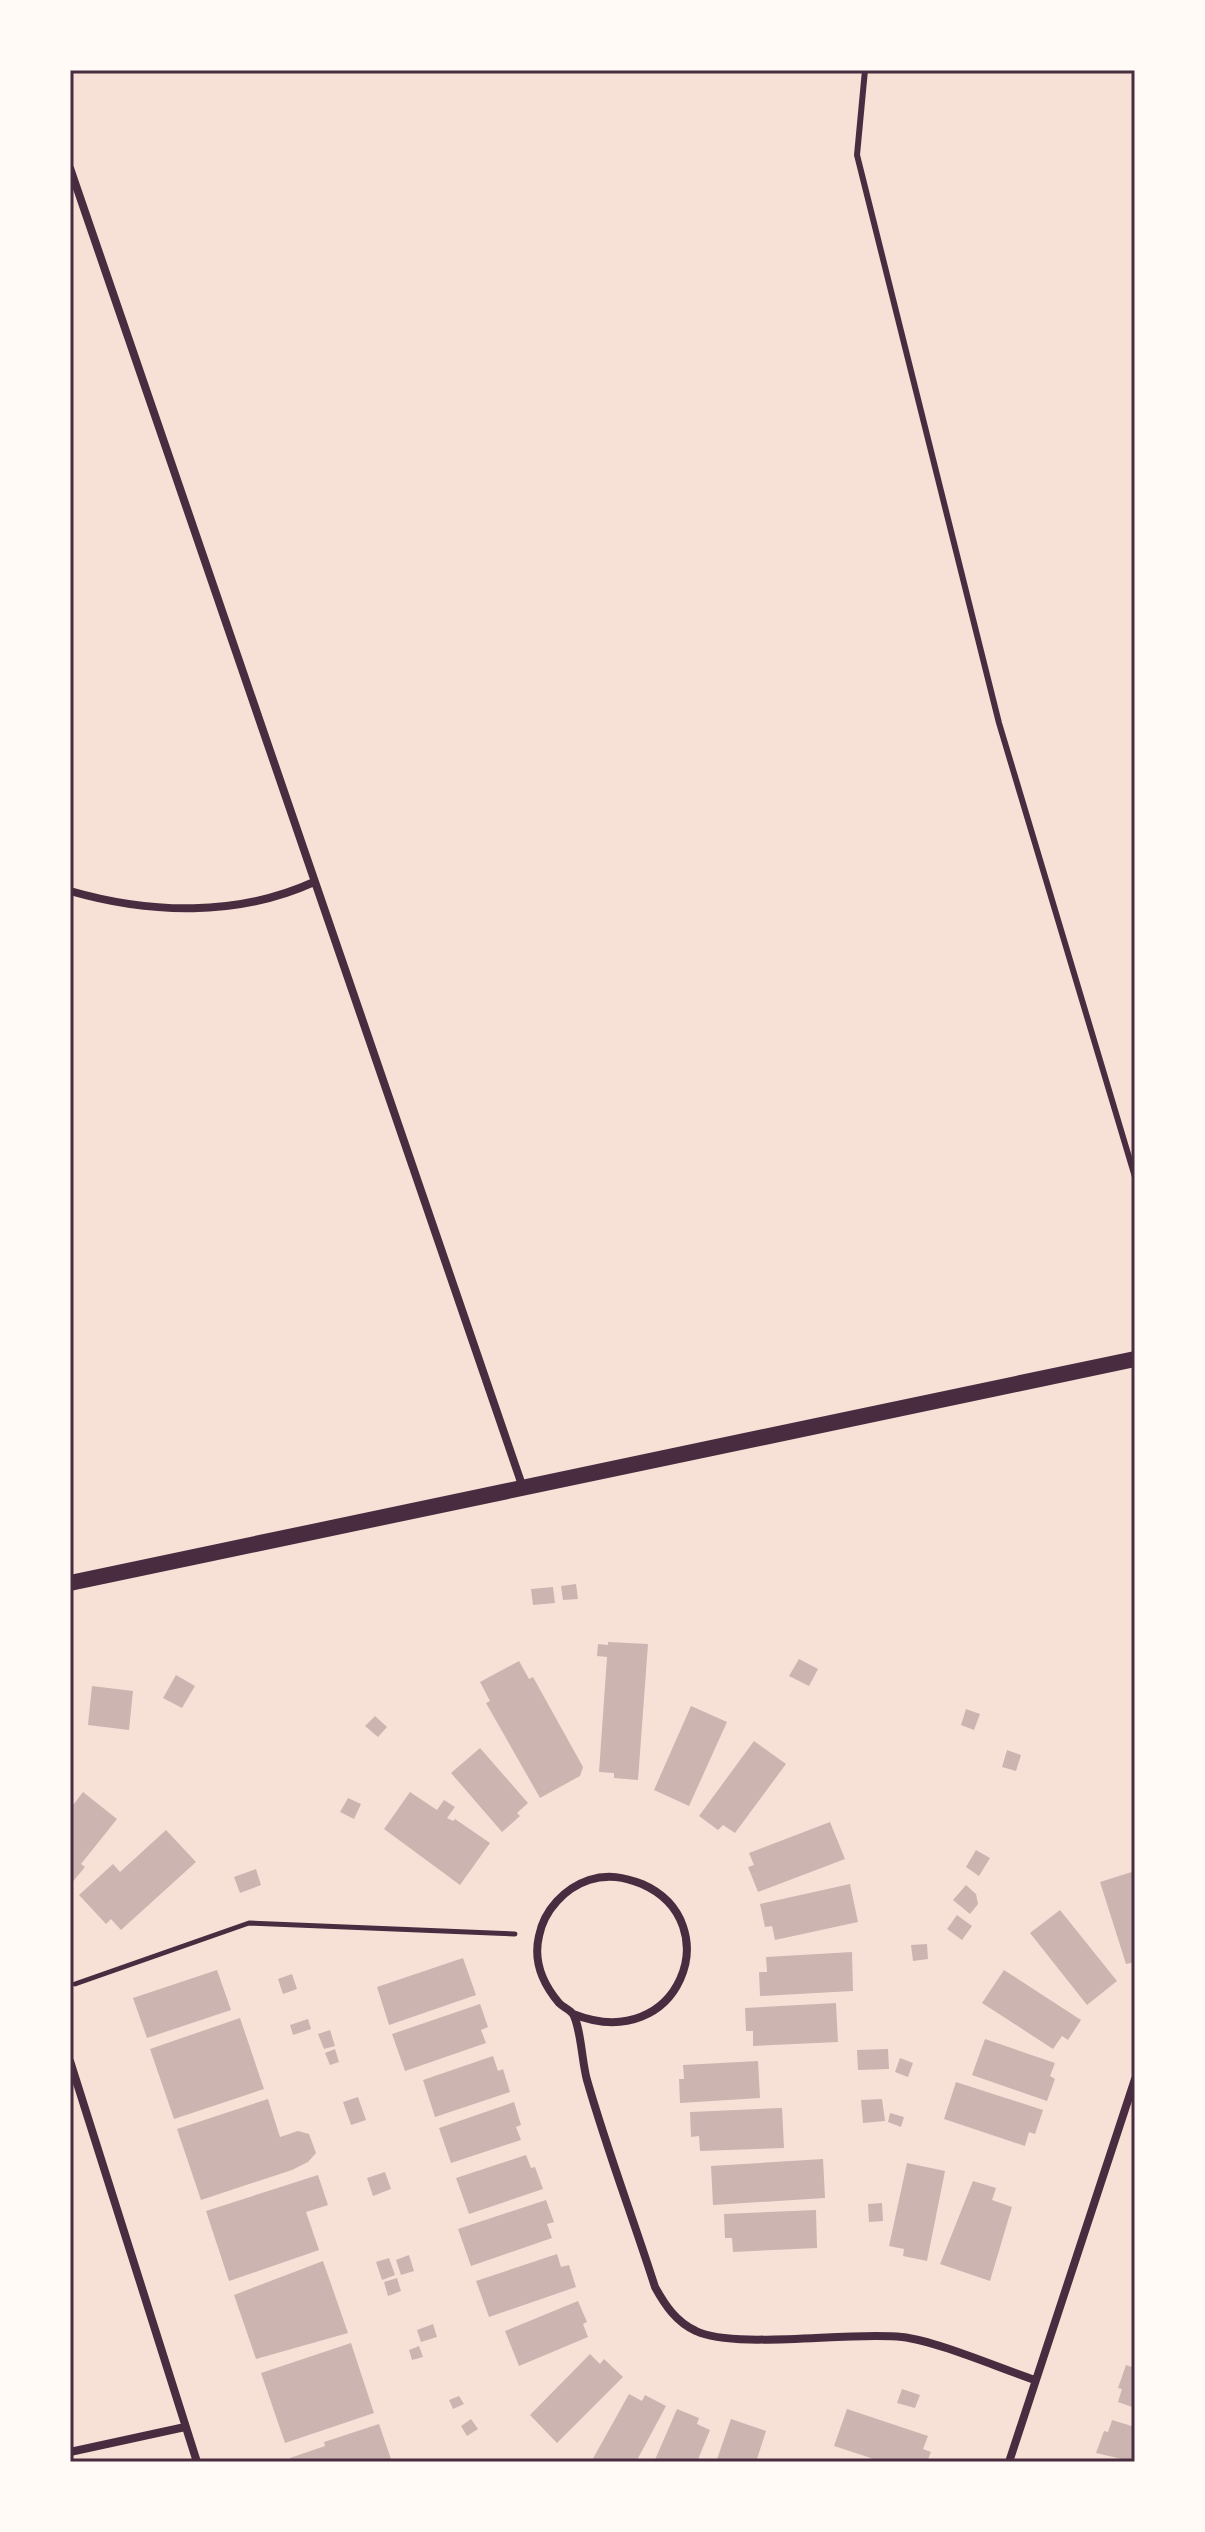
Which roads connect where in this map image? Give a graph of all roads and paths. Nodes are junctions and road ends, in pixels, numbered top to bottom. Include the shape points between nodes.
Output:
1 (865, 70) edge
2 (70, 168) edge
3 (314, 882) junction
4 (70, 891) edge
5 (1135, 1177) edge
6 (1135, 1359) edge
7 (522, 1485) junction
8 (70, 1583) edge
9 (539, 1935) junction
10 (75, 1984) dead end
11 (573, 2014) junction
12 (70, 2061) edge
13 (1135, 2079) edge
14 (1035, 2380) junction
15 (185, 2427) junction
16 (70, 2452) edge
17 (197, 2462) edge
18 (1009, 2462) edge

1 - 5 lane via 857,155 999,723
2 - 3 street
3 - 4 street via 249,903 178,909
3 - 7 street
6 - 7 main road
7 - 8 main road
9 - 10 path via 249,1923
9 - 11 street via 537,1960 546,1985
9 - 11 street via 556,1901 598,1877 624,1876 657,1891 675,1910 686,1942 685,1969 660,2007 623,2024 597,2024
11 - 14 street via 591,2093 655,2287 668,2310 696,2332 732,2339 863,2333 906,2337
12 - 15 street
13 - 14 street
14 - 18 street
15 - 16 street
15 - 17 street

